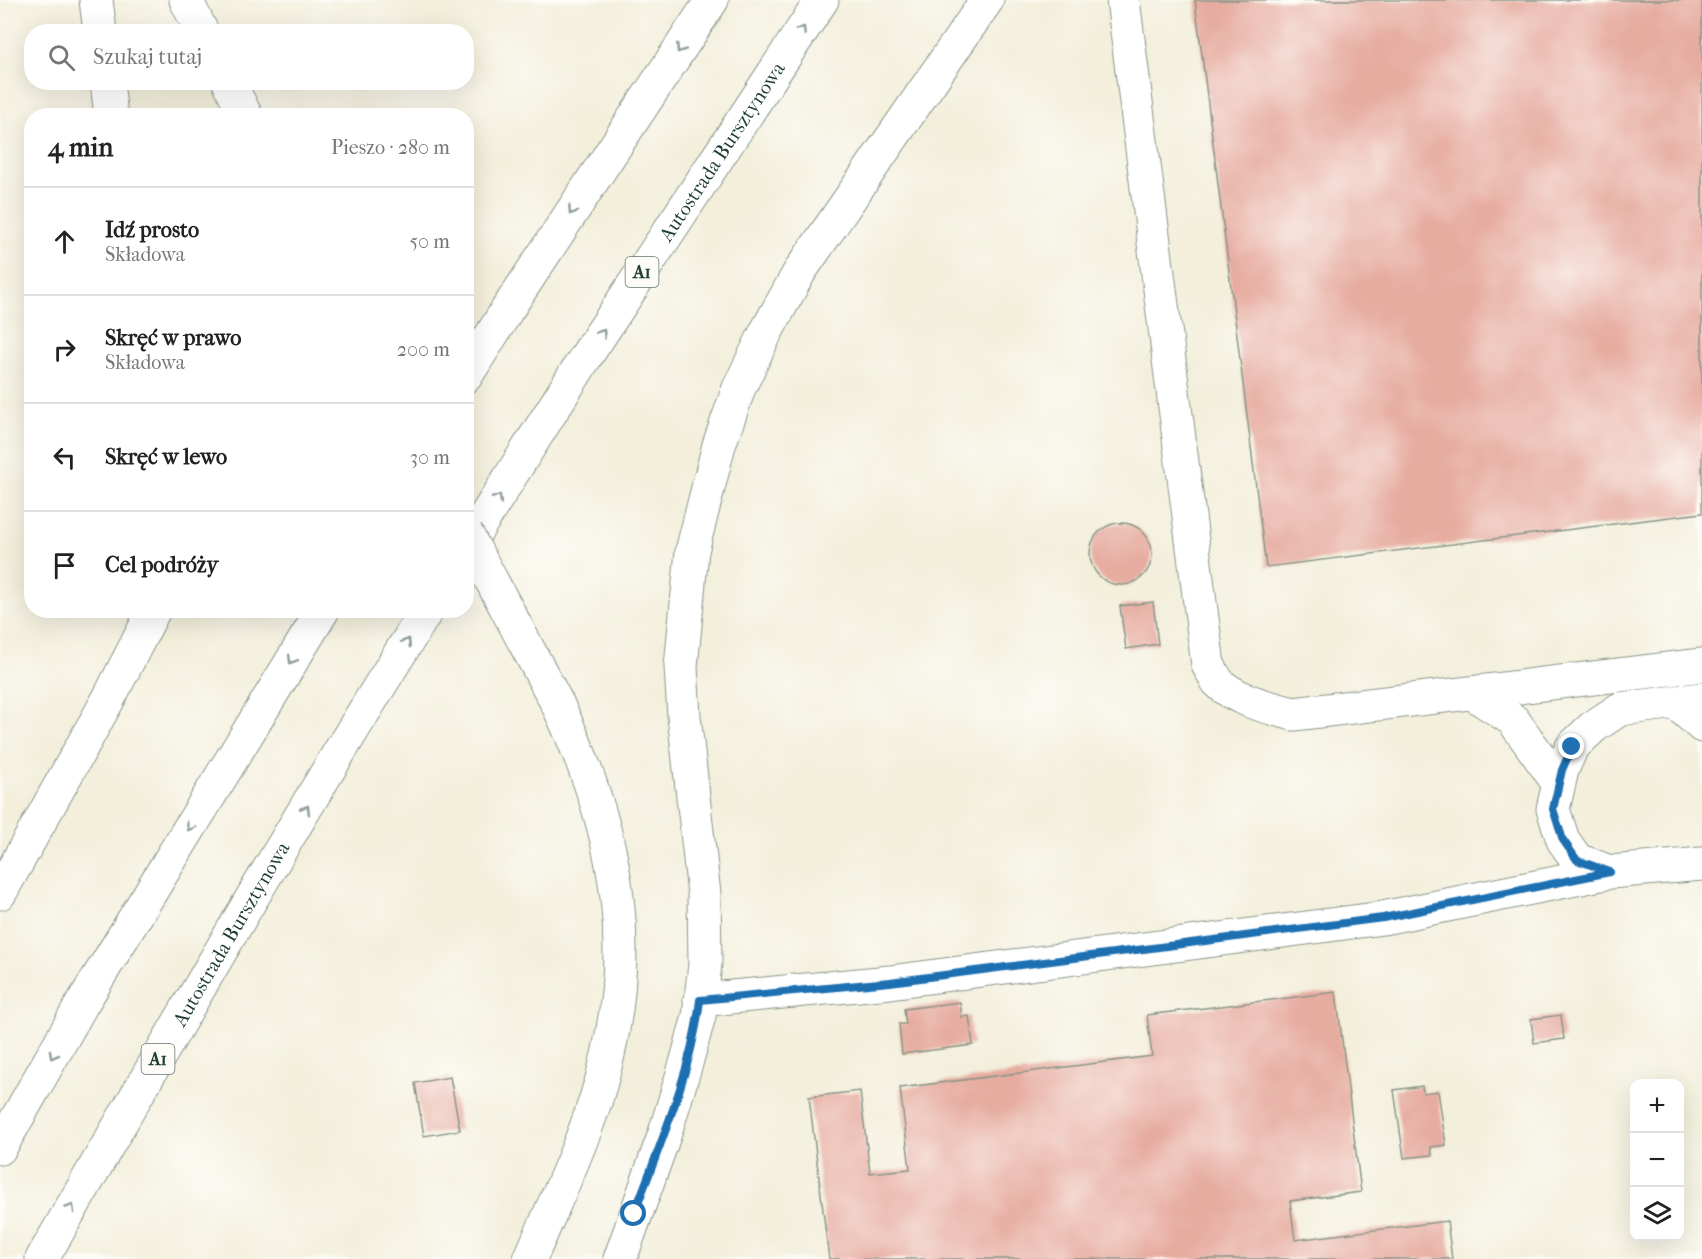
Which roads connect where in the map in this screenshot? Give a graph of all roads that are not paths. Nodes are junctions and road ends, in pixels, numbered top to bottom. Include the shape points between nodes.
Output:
1 (96, 0) edge
2 (186, 0) edge
3 (712, 0) edge
4 (822, 0) edge
5 (987, 0) edge
6 (1123, 0) edge
7 (99, 24) edge
8 (198, 24) edge
9 (108, 90) edge
10 (233, 90) edge
11 (110, 108) edge
12 (242, 108) edge
13 (474, 363) edge
14 (474, 534) edge
15 (474, 548) edge
16 (150, 618) edge
17 (318, 618) edge
18 (422, 618) edge
19 (1702, 665) edge
20 (1472, 693) junction
21 (1689, 700) edge
22 (1702, 726) edge
23 (1559, 784) junction
24 (1702, 864) edge
25 (1610, 872) junction
26 (0, 893) edge
27 (700, 1000) junction
28 (0, 1148) edge
29 (42, 1259) edge
30 (530, 1259) edge
31 (620, 1259) edge

1 - 7 main road
2 - 8 main road
3 -> 13 main road
14 -> 4 main road, Autostrada Bursztynowa / A1 via 585,358
5 - 27 main road via 800,271 739,388 719,445 692,551 681,667 704,894 705,964
6 - 20 main road via 1208,665 1219,682 1238,695 1261,706 1294,714
9 - 11 main road
10 - 12 main road
15 - 30 main road, bridge via 557,703 589,778 615,875 621,949 618,1004 599,1089 580,1144
16 - 26 main road
17 -> 28 main road via 82,1004
29 -> 18 main road, Autostrada Bursztynowa / A1
19 - 20 main road
20 - 23 main road via 1513,720
21 - 22 main road
21 - 23 main road via 1620,709 1572,747
23 - 25 main road via 1553,809 1563,840 1577,860
24 - 25 main road
25 - 27 main road via 1383,918 890,982
27 - 31 main road via 665,1132

